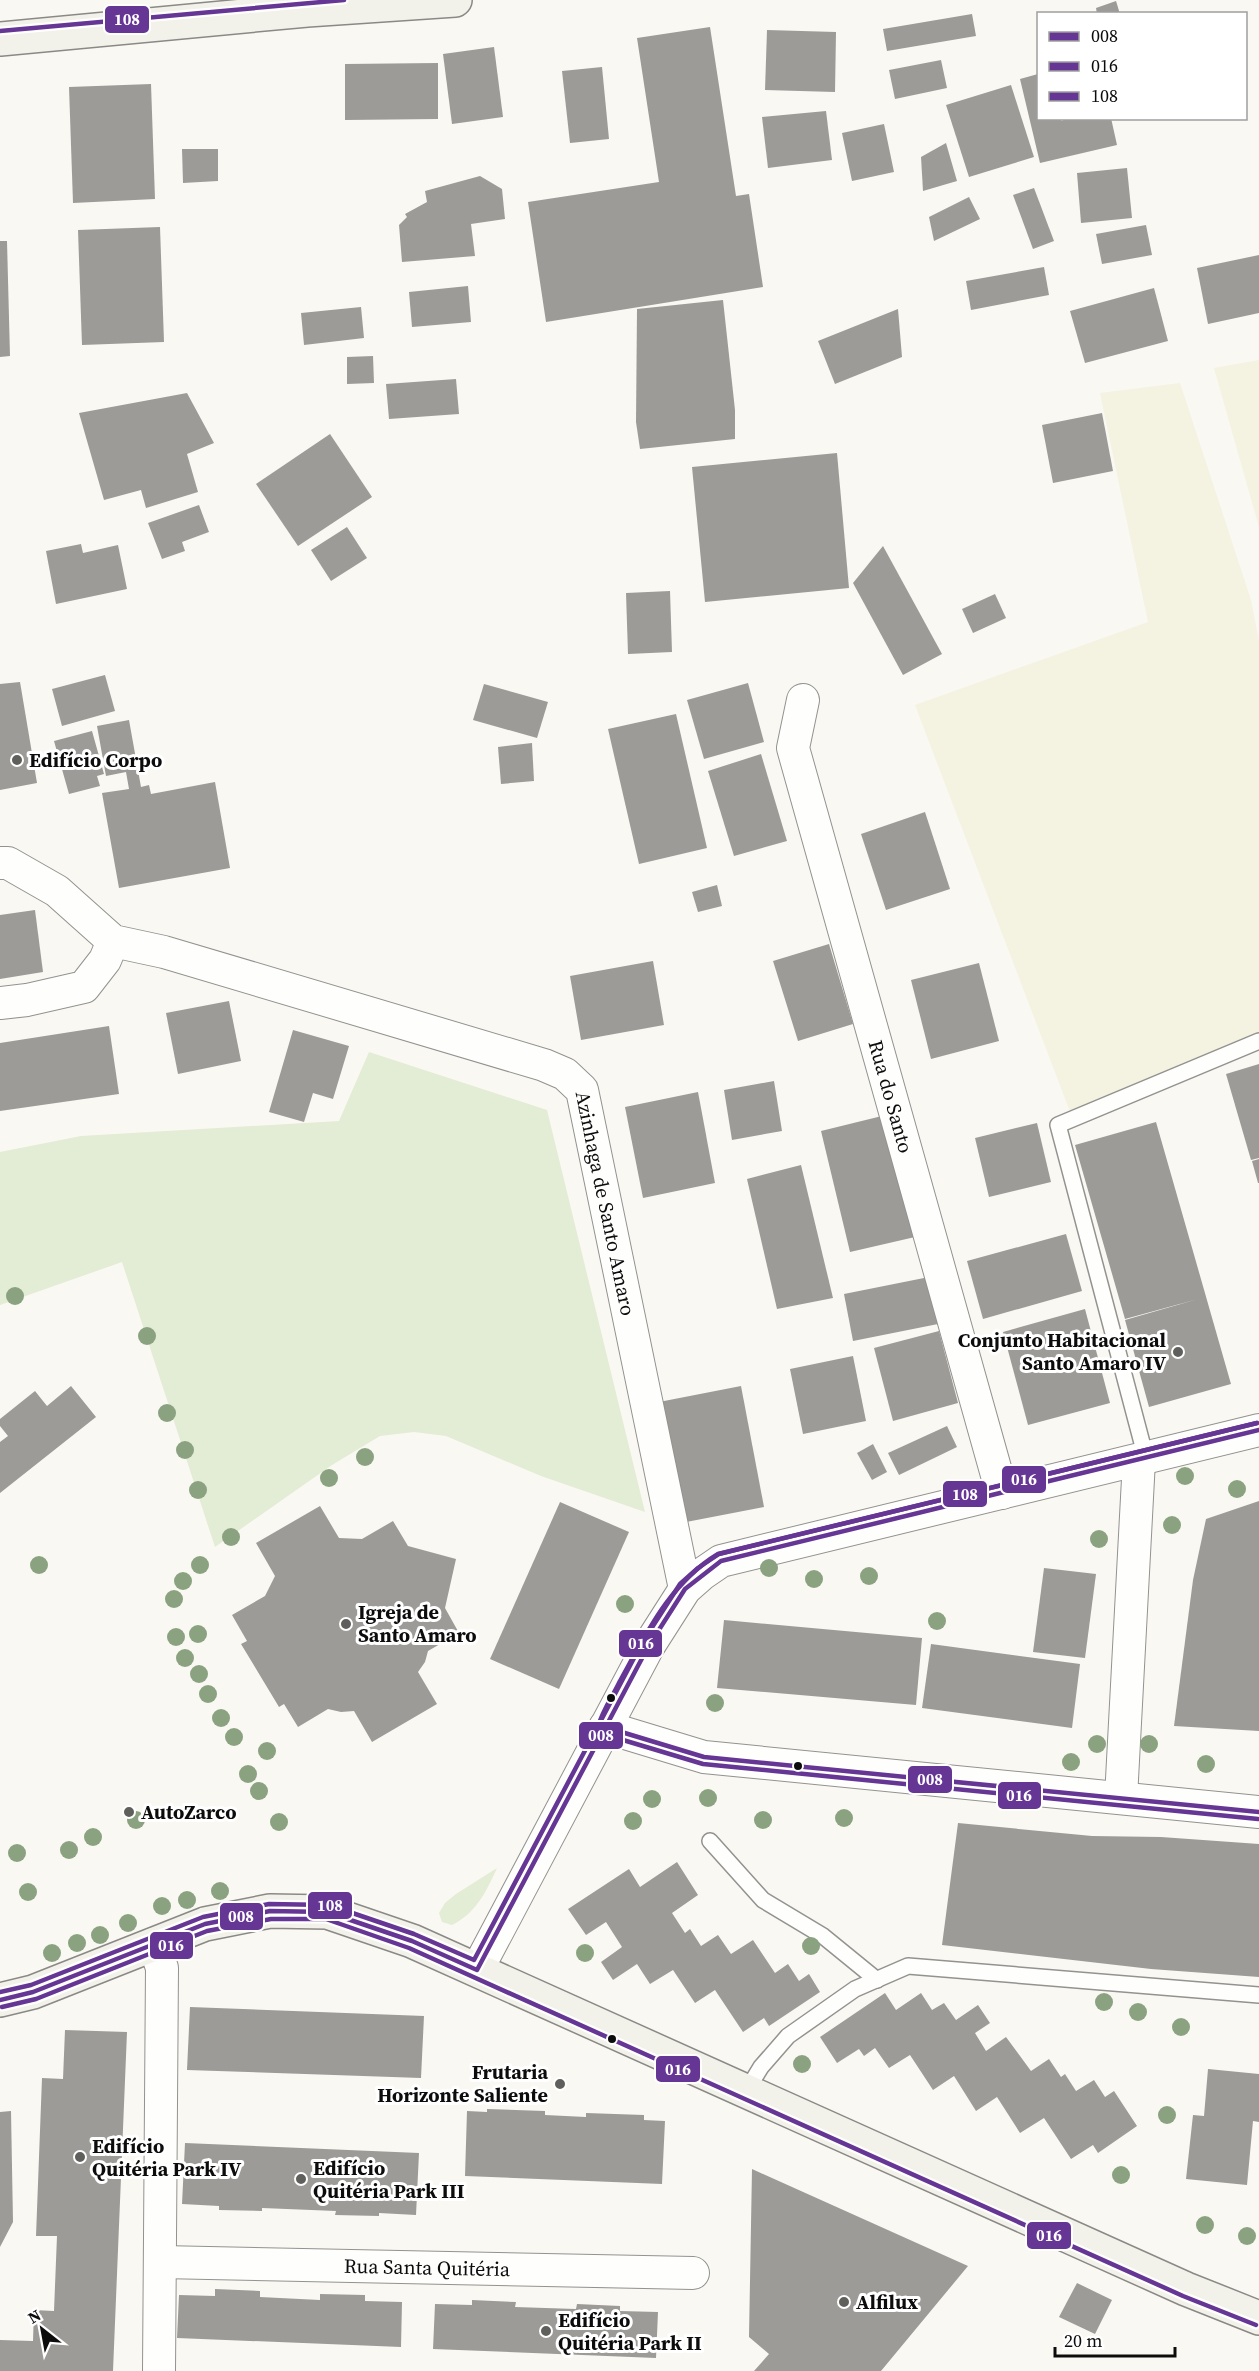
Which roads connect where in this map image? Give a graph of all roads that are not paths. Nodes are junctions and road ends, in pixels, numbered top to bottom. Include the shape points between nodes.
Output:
1 (455, 0) edge
2 (0, 39) edge
3 (803, 700) dead end
4 (0, 862) edge
5 (113, 941) junction
6 (0, 1003) edge
7 (1259, 1041) edge
8 (1259, 1430) edge
9 (1142, 1459) junction
10 (1002, 1493) junction
11 (685, 1589) junction
12 (605, 1727) junction
13 (1121, 1798) junction
14 (1259, 1812) edge
15 (710, 1841) dead end
16 (154, 1944) junction
17 (477, 1970) junction
18 (877, 1980) junction
19 (1259, 1995) edge
20 (0, 2000) edge
21 (747, 2090) junction
22 (161, 2262) junction
23 (693, 2273) dead end
24 (1259, 2318) edge
25 (159, 2371) edge

1 - 2 street
3 - 10 street, Rua do Santo via 793,748
4 - 5 street, Azinhaga de Santo Amaro via 57,891
5 - 6 street via 105,960 84,987
5 - 11 street, Azinhaga de Santo Amaro via 164,952 544,1065 565,1074 582,1090
7 - 9 lane via 1058,1125
8 - 9 street
9 - 10 street
9 - 13 street
10 - 11 street via 721,1561
11 - 12 street
12 - 13 street via 704,1757
12 - 17 street
13 - 14 street
15 - 18 lane via 763,1900 822,1936
16 - 17 street via 205,1924 270,1911 327,1912 412,1941
16 - 20 street via 33,1992
16 - 22 street via 162,1968
17 - 21 street
18 - 19 lane via 908,1966
18 - 21 lane via 855,1989 788,2036
21 - 24 street via 1186,2289
22 - 23 street, Rua Santa Quitéria
22 - 25 street

